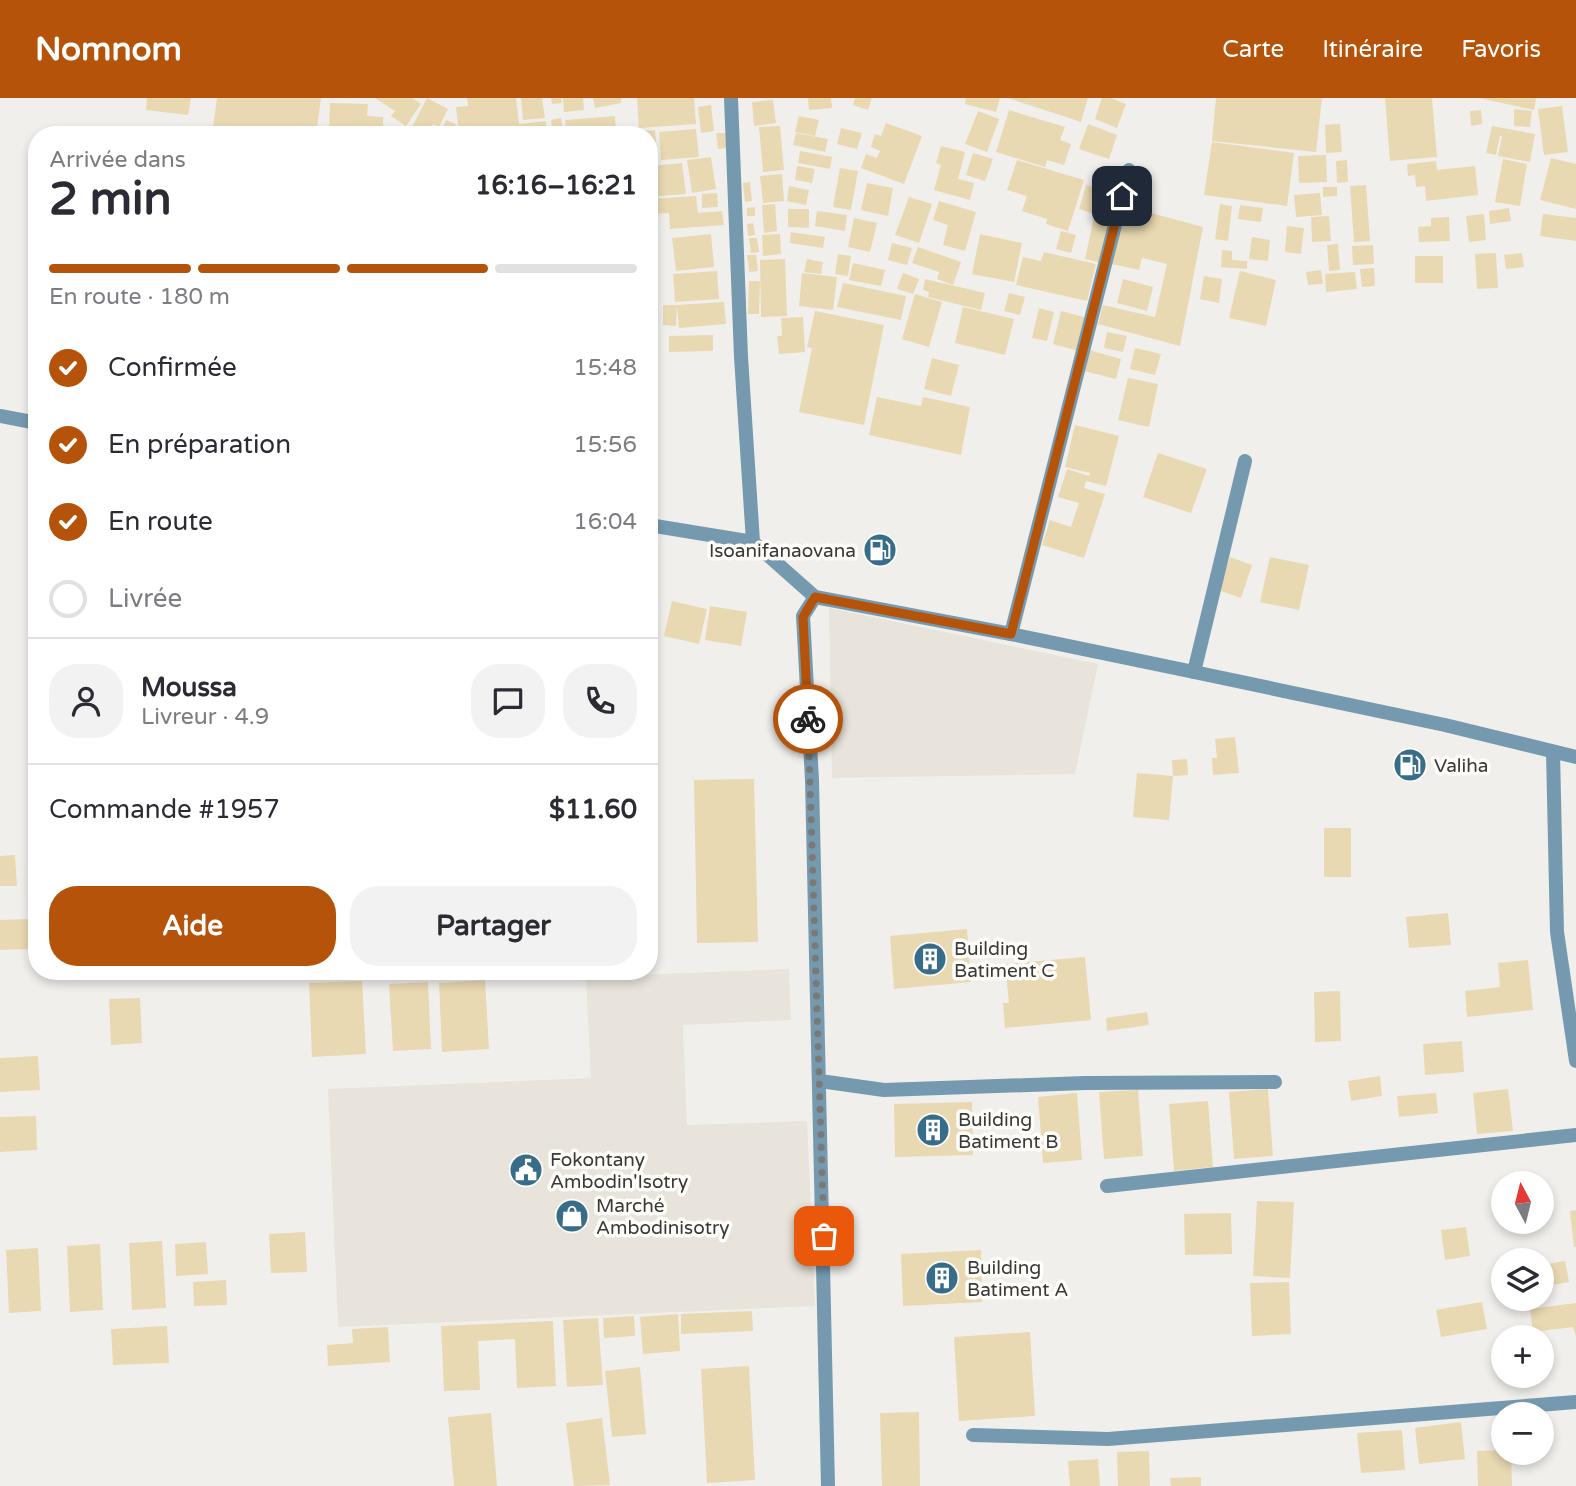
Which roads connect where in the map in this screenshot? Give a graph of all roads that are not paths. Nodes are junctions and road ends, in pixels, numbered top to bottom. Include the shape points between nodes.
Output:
1 (731, 98) edge
2 (1129, 170) dead end
3 (0, 416) edge
4 (28, 421) edge
5 (1245, 461) dead end
6 (658, 526) edge
7 (752, 542) junction
8 (815, 597) junction
9 (1011, 634) junction
10 (1194, 672) junction
11 (1553, 752) junction
12 (1576, 757) edge
13 (1576, 1061) edge
14 (820, 1081) junction
15 (1275, 1082) dead end
16 (1576, 1135) edge
17 (1107, 1186) dead end
18 (1576, 1402) edge
19 (973, 1435) dead end
20 (828, 1486) edge

1 - 7 street
2 - 9 street
3 - 4 street
5 - 10 street
6 - 7 street
7 - 8 street
8 - 9 street
8 - 14 street via 803,617
9 - 10 street
10 - 11 street
11 - 12 street
11 - 13 street via 1557,932
14 - 15 street via 884,1090
14 - 20 street
16 - 17 street
18 - 19 street via 1108,1439

